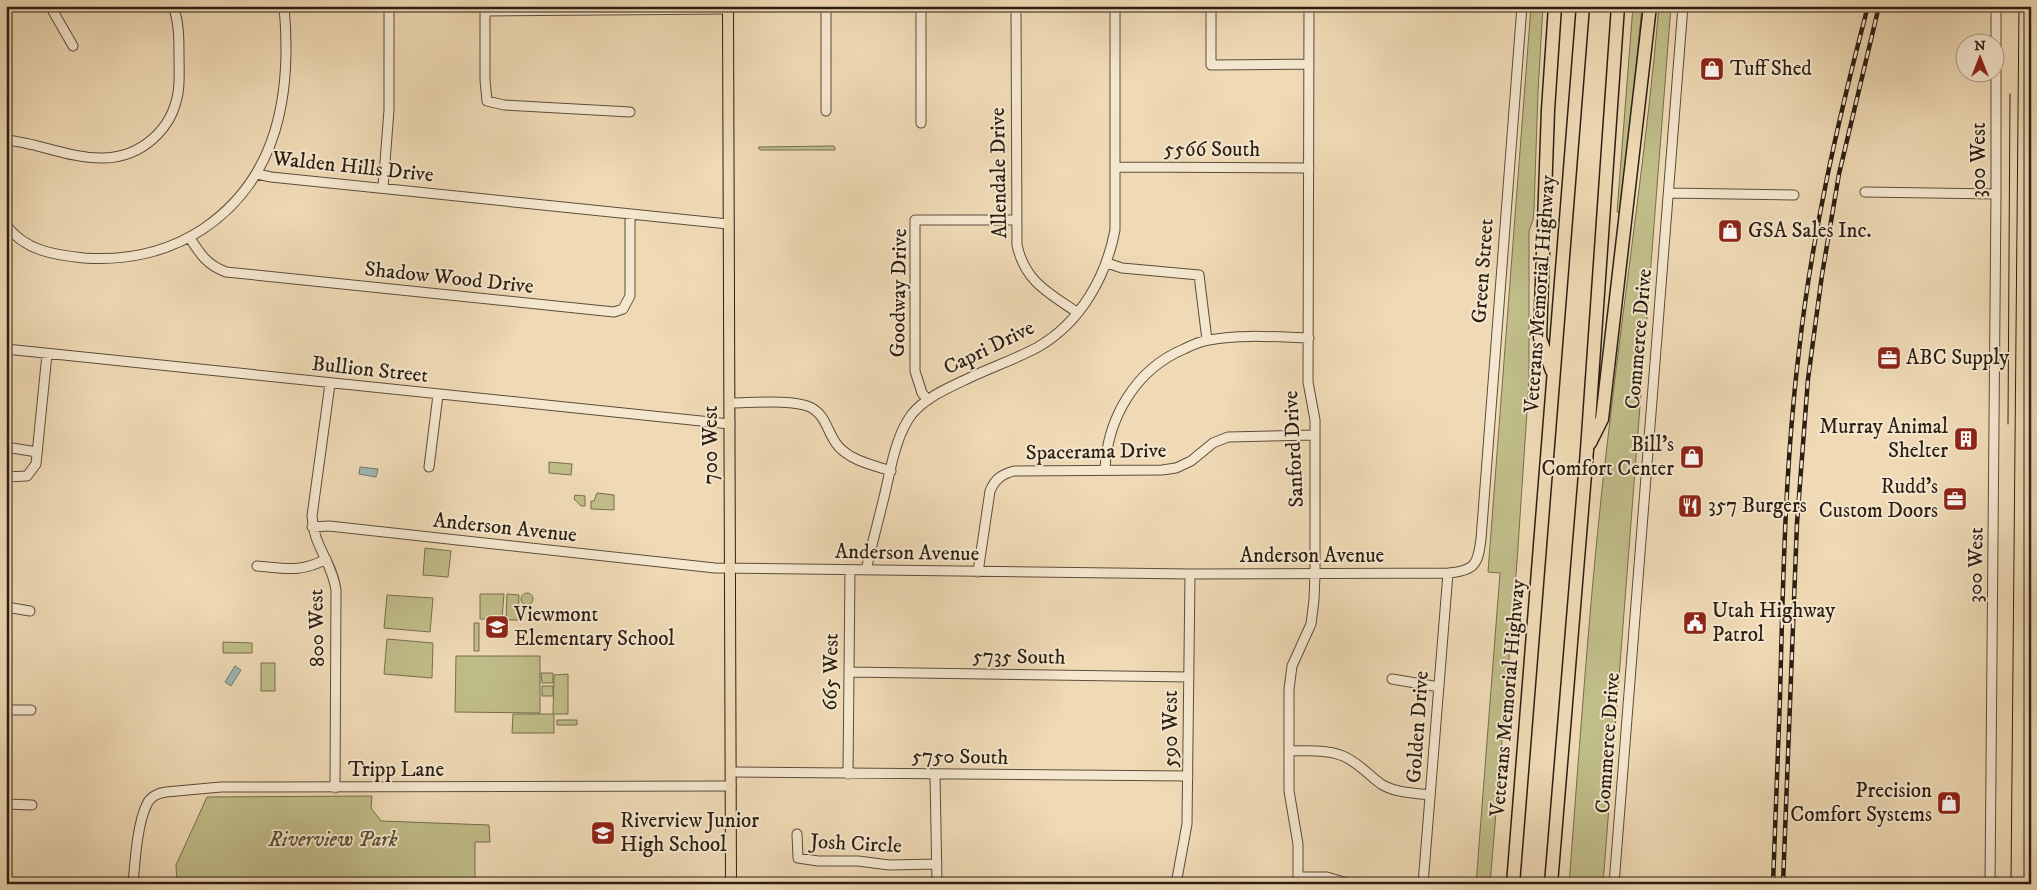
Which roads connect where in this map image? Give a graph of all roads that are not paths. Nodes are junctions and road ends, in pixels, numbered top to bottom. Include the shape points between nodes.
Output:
1 (50, 6) edge
2 (173, 6) edge
3 (284, 6) edge
4 (389, 6) edge
5 (826, 6) edge
6 (921, 6) edge
7 (1016, 6) edge
8 (1114, 6) edge
9 (1211, 6) edge
10 (1308, 6) edge
11 (1522, 6) edge
12 (1556, 6) edge
13 (1583, 6) edge
14 (1618, 6) edge
15 (1650, 6) edge
16 (1683, 6) edge
17 (1996, 6) edge
18 (601, 8) edge
19 (728, 8) edge
20 (486, 9) edge
21 (73, 46) dead end
22 (1308, 64) junction
23 (826, 111) dead end
24 (630, 112) dead end
25 (921, 123) dead end
26 (6, 140) edge
27 (1115, 167) junction
28 (1309, 168) junction
29 (258, 174) junction
30 (383, 188) junction
31 (1865, 192) dead end
32 (1668, 193) junction
33 (1996, 194) junction
34 (1794, 195) dead end
35 (630, 214) junction
36 (1015, 220) junction
37 (728, 224) junction
38 (8, 230) edge
39 (190, 238) junction
40 (1107, 263) junction
41 (1078, 313) junction
42 (1309, 338) junction
43 (1207, 340) junction
44 (6, 350) edge
45 (48, 354) junction
46 (1554, 375) junction
47 (330, 384) junction
48 (438, 395) junction
49 (928, 400) junction
50 (730, 403) junction
51 (730, 424) junction
52 (1315, 435) junction
53 (6, 448) edge
54 (1587, 450) junction
55 (37, 452) junction
56 (429, 467) dead end
57 (1105, 470) junction
58 (891, 471) junction
59 (6, 477) edge
60 (312, 527) junction
61 (1480, 539) joint
62 (326, 559) junction
63 (257, 566) dead end
64 (730, 568) junction
65 (850, 570) junction
66 (866, 570) junction
67 (978, 572) junction
68 (1448, 573) junction
69 (1190, 574) junction
70 (1315, 574) junction
71 (6, 606) edge
72 (30, 611) dead end
73 (849, 672) junction
74 (1189, 677) junction
75 (1392, 679) dead end
76 (1439, 687) junction
77 (6, 710) edge
78 (31, 710) dead end
79 (1289, 751) junction
80 (731, 772) junction
81 (848, 774) junction
82 (935, 774) junction
83 (1188, 776) junction
84 (731, 786) junction
85 (335, 788) junction
86 (1430, 795) junction
87 (6, 804) edge
88 (32, 805) dead end
89 (797, 834) dead end
90 (937, 864) junction
91 (1298, 880) edge
92 (133, 884) edge
93 (731, 884) edge
94 (937, 884) edge
95 (1176, 884) edge
96 (1350, 884) edge
97 (1423, 884) edge
98 (1513, 884) edge
99 (1551, 884) edge
100 (1614, 884) edge
101 (1990, 884) edge

1 - 21 street
2 - 26 street via 179,28 178,93 163,128 148,144 128,153 104,158
3 - 29 street via 284,92 277,127
4 - 30 street via 390,110
5 - 23 street
6 - 25 street
7 - 36 street, Allendale Drive
8 - 27 street, Capri Drive
9 - 22 street via 1211,65
10 - 22 street, Sanford Drive
11 - 61 street, Green Street
12 - 46 highway via 1548,110 1540,338
13 - 46 highway, Veterans Memorial Highway
14 - 54 highway
15 - 54 highway via 1602,419
16 - 32 street, Commerce Drive
17 - 33 street, 300 West
18 - 19 street
18 - 20 street
19 - 37 main road, 700 West
20 - 24 street via 487,102
22 - 28 street, Sanford Drive
27 - 28 street, 5566 South
27 - 40 street, Capri Drive via 1115,230
28 - 42 street, Sanford Drive
29 - 30 street, Walden Hills Drive
29 - 39 street, Walden Hills Drive via 222,215
30 - 35 street, Walden Hills Drive
31 - 33 street
32 - 34 street
32 - 100 street, Commerce Drive
33 - 101 street, 300 West
35 - 37 street, Walden Hills Drive
35 - 39 street, Shadow Wood Drive via 630,296 623,309 614,312 226,272 204,260
36 - 41 street, Allendale Drive via 1016,245 1024,269
36 - 49 street, Goodway Drive via 915,220 915,371 919,387
37 - 50 main road, 700 West
38 - 39 street, Walden Hills Drive via 26,244 44,252 102,259 139,255
40 - 41 street, Capri Drive
40 - 43 street via 1122,268 1199,275
41 - 49 street, Capri Drive via 1039,346
42 - 43 street
42 - 52 street, Sanford Drive via 1308,382
43 - 57 street via 1163,360 1134,386 1116,416
44 - 45 street, Bullion Street
45 - 47 street, Bullion Street
45 - 55 street
46 - 98 highway, Veterans Memorial Highway
47 - 48 street, Bullion Street
47 - 60 street, 800 West via 312,506
48 - 51 street, Bullion Street
48 - 56 street
49 - 58 street, Capri Drive via 913,414 903,431
50 - 51 main road, 700 West
50 - 58 street via 792,403 811,408 823,417 831,437 846,454
51 - 64 main road, 700 West
52 - 57 street, Spacerama Drive via 1228,437 1213,443 1191,461 1176,468
52 - 70 street, Sanford Drive
53 - 55 street
54 - 99 highway
55 - 59 street via 36,464 27,476
57 - 67 street, Spacerama Drive via 1014,471 996,480 990,491
58 - 66 street, Capri Drive
60 - 62 street, 800 West
60 - 64 street, Anderson Avenue via 329,526 706,568
61 - 68 street, Anderson Avenue via 1474,566
62 - 63 street via 307,568
62 - 85 street, 800 West via 336,590
64 - 65 street, Anderson Avenue
64 - 80 main road, 700 West
65 - 66 street, Anderson Avenue
65 - 73 street, 665 West
66 - 67 street, Anderson Avenue
67 - 69 street, Anderson Avenue
68 - 70 street, Anderson Avenue
68 - 76 street, Golden Drive
69 - 70 street, Anderson Avenue
69 - 74 street, 590 West
70 - 79 street, Sanford Drive via 1311,624 1289,678
71 - 72 street
73 - 74 street, 5735 South
73 - 81 street, 665 West
74 - 83 street, 590 West
75 - 76 street
76 - 86 street, Golden Drive
77 - 78 street
79 - 86 street via 1341,755 1387,787
79 - 91 street, Sanford Drive via 1290,804 1298,844
80 - 81 street, 5750 South
80 - 84 main road, 700 West
81 - 82 street, 5750 South
82 - 83 street, 5750 South
82 - 90 street
83 - 95 street, 590 West via 1186,829
84 - 85 street, Tripp Lane
84 - 93 main road, 700 West
85 - 92 street, Tripp Lane via 202,788 158,794 146,805
86 - 97 street, Golden Drive
87 - 88 street
89 - 90 street, Josh Circle via 798,858 889,865
90 - 94 street
91 - 96 street via 1327,877

